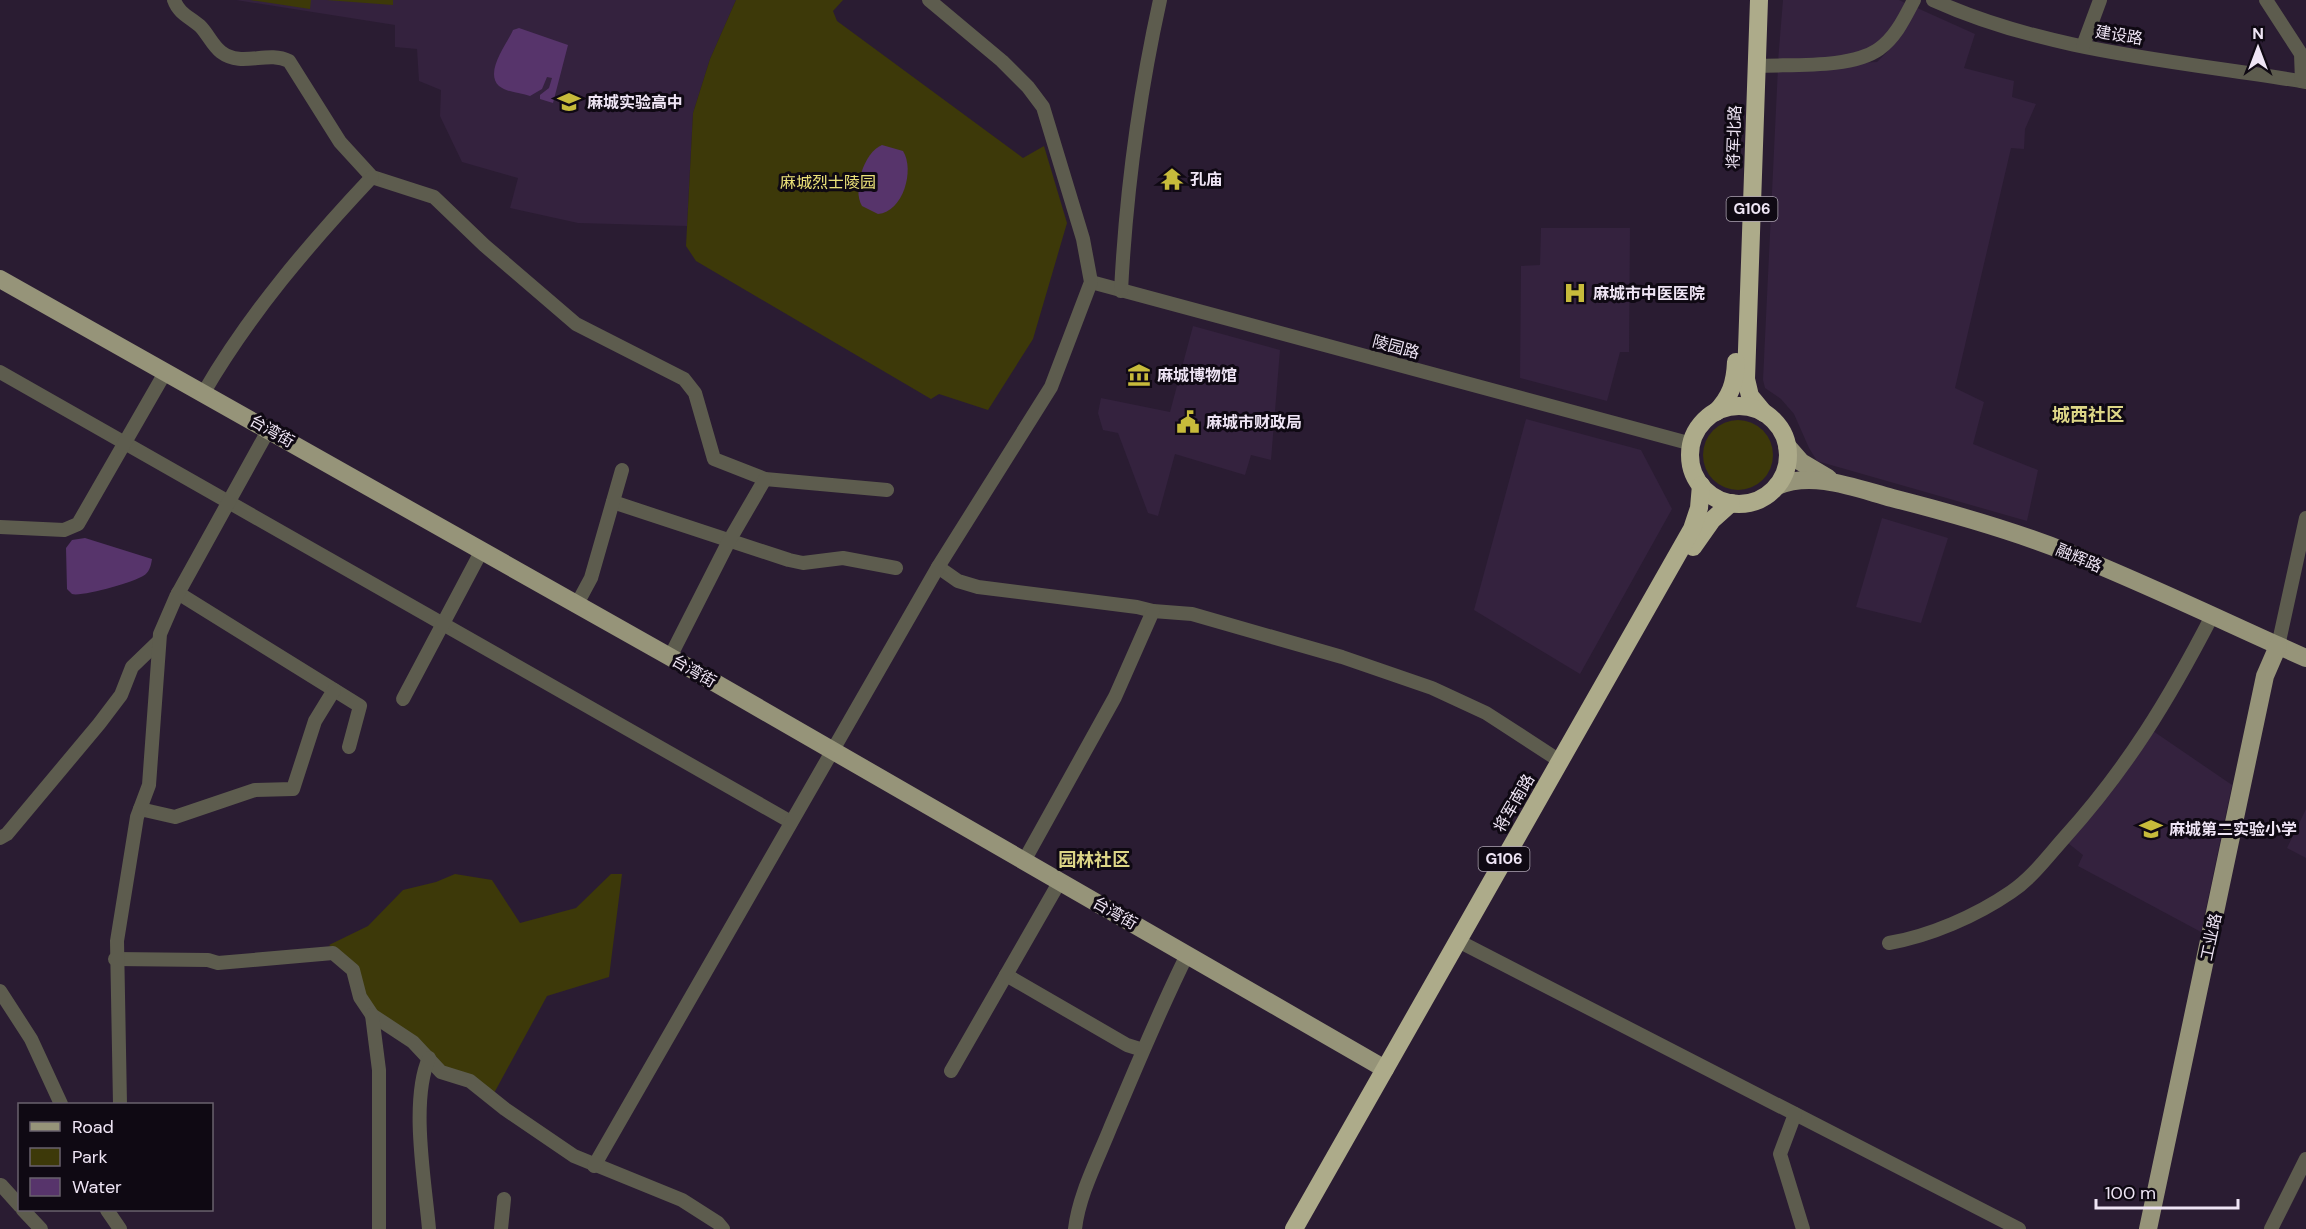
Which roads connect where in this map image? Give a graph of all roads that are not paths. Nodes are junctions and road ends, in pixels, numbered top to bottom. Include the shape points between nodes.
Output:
1 (174, 0) edge
2 (929, 0) edge
3 (1160, 0) edge
4 (1749, 0) edge
5 (1759, 0) edge
6 (1914, 0) edge
7 (1933, 0) edge
8 (2100, 0) edge
9 (2266, 0) edge
10 (2083, 46) junction
11 (1756, 66) junction
12 (2304, 81) edge
13 (372, 177) junction
14 (0, 279) edge
15 (1091, 282) junction
16 (1121, 291) junction
17 (166, 371) junction
18 (0, 372) edge
19 (204, 392) junction
20 (1716, 412) junction
21 (1764, 413) junction
22 (269, 429) junction
23 (124, 443) junction
24 (1692, 444) junction
25 (1787, 446) junction
26 (622, 470) dead end
27 (765, 479) junction
28 (1701, 485) junction
29 (1843, 485) junction
30 (1777, 486) junction
31 (887, 490) dead end
32 (228, 502) junction
33 (613, 502) junction
34 (1731, 503) junction
35 (2306, 518) edge
36 (0, 527) edge
37 (729, 541) junction
38 (482, 550) junction
39 (938, 567) junction
40 (896, 568) dead end
41 (178, 593) junction
42 (577, 604) junction
43 (1153, 612) junction
44 (2212, 616) junction
45 (443, 625) junction
46 (159, 641) junction
47 (2278, 646) junction
48 (670, 657) junction
49 (2306, 658) edge
50 (334, 690) junction
51 (403, 699) dead end
52 (349, 747) dead end
53 (832, 750) junction
54 (1560, 760) junction
55 (140, 809) junction
56 (791, 822) junction
57 (0, 838) edge
58 (1024, 861) junction
59 (1060, 881) junction
60 (1889, 943) dead end
61 (1466, 945) junction
62 (1187, 955) junction
63 (115, 959) junction
64 (1006, 975) junction
65 (0, 991) edge
66 (372, 1015) junction
67 (1143, 1050) junction
68 (429, 1058) junction
69 (1385, 1069) junction
70 (951, 1071) dead end
71 (62, 1103) edge
72 (120, 1103) edge
73 (1795, 1114) junction
74 (2306, 1159) edge
75 (594, 1166) junction
76 (1, 1185) edge
77 (504, 1199) dead end
78 (18, 1204) edge
79 (25, 1211) edge
80 (108, 1211) edge
81 (121, 1211) edge
82 (41, 1229) edge
83 (121, 1229) edge
84 (379, 1229) edge
85 (429, 1229) edge
86 (501, 1229) edge
87 (723, 1229) edge
88 (1075, 1229) edge
89 (1294, 1229) edge
90 (1305, 1229) edge
91 (1803, 1229) edge
92 (2019, 1229) edge
93 (2148, 1229) edge
94 (2159, 1229) edge
95 (2271, 1229) edge

1 - 13 street via 182,14 200,26 216,47 230,57 289,61 340,142
2 - 15 street via 1002,61 1042,107 1083,240
3 - 16 street via 1143,86 1124,232
4 - 20 highway, 将军北路 / G106 via 1736,378 1727,400
5 - 11 highway, 将军北路 / G106
6 - 11 street via 1894,34 1863,57
7 - 10 street, 建设路 via 1996,25
8 - 10 street
9 - 12 street via 2301,54
10 - 12 street, 建设路
11 - 21 highway, 将军北路 / G106 via 1746,379 1750,396
13 - 19 street via 308,244 232,344
13 - 27 street via 434,197 576,324 684,379 695,393 714,459
14 - 17 main road, 台湾街
15 - 16 street, 陵园路
15 - 39 street via 1051,387
16 - 24 street, 陵园路
17 - 19 main road, 台湾街
17 - 23 street
18 - 23 street
19 - 22 main road, 台湾街
20 - 21 highway via 1740,406
20 - 24 highway, G106 via 1698,429
21 - 25 highway, G106 via 1781,430
22 - 32 street
22 - 38 main road, 台湾街
23 - 32 street
23 - 36 street via 74,527
24 - 28 highway, G106 via 1693,470
25 - 29 main road via 1809,468
25 - 30 highway via 1786,470
26 - 33 street
27 - 31 street
27 - 37 street
28 - 34 highway via 1714,497
28 - 54 highway, 将军南路 / G106 via 1692,529
29 - 30 main road via 1808,479
29 - 44 main road, 融辉路 via 1950,513 2069,553
30 - 34 highway via 1757,500
32 - 41 street
32 - 45 street
33 - 37 street
33 - 42 street via 591,578
34 - 61 highway, 将军南路 / G106 via 1697,539
35 - 47 street, 工业路
37 - 40 street via 803,563 843,558
37 - 48 street
38 - 42 main road, 台湾街
38 - 45 street
39 - 43 street via 958,581 978,587
39 - 53 street
41 - 46 street
41 - 50 street
42 - 48 main road, 台湾街
43 - 54 street via 1192,614 1342,657 1432,688 1486,712
43 - 58 street via 1115,697
44 - 47 main road, 融辉路
44 - 60 street via 2176,686 2128,761 2030,877 2012,892 1915,939
45 - 51 street
45 - 56 street
46 - 55 street via 149,785
46 - 57 street via 132,667 120,695 99,724
47 - 49 main road, 融辉路
47 - 93 main road, 工业路 via 2265,676
47 - 94 main road, 工业路 via 2274,694
48 - 53 main road, 台湾街
50 - 52 street via 360,706
50 - 55 street via 315,722 293,789 255,790 175,817
53 - 56 street
53 - 58 main road, 台湾街
54 - 69 highway, 将军南路 / G106
55 - 63 street via 122,898
56 - 75 street
58 - 59 main road, 台湾街
59 - 62 main road, 台湾街
59 - 64 street
61 - 73 street
61 - 90 highway, 将军南路 / G106
62 - 67 street
62 - 69 main road, 台湾街
63 - 66 street via 218,963 333,953 353,970 360,997
63 - 72 street
64 - 67 street via 1127,1045
64 - 70 street
65 - 71 street via 31,1039
66 - 68 street via 413,1042
66 - 84 street via 380,1090
67 - 88 street via 1077,1213
68 - 75 street via 441,1072 470,1081 505,1109
68 - 85 street via 423,1073 420,1132
69 - 89 highway, 将军南路 / G106
73 - 91 street via 1780,1154
73 - 92 street
74 - 95 street
75 - 87 street via 682,1200
76 - 78 street
77 - 86 street
79 - 82 street
80 - 83 street
81 - 83 street

